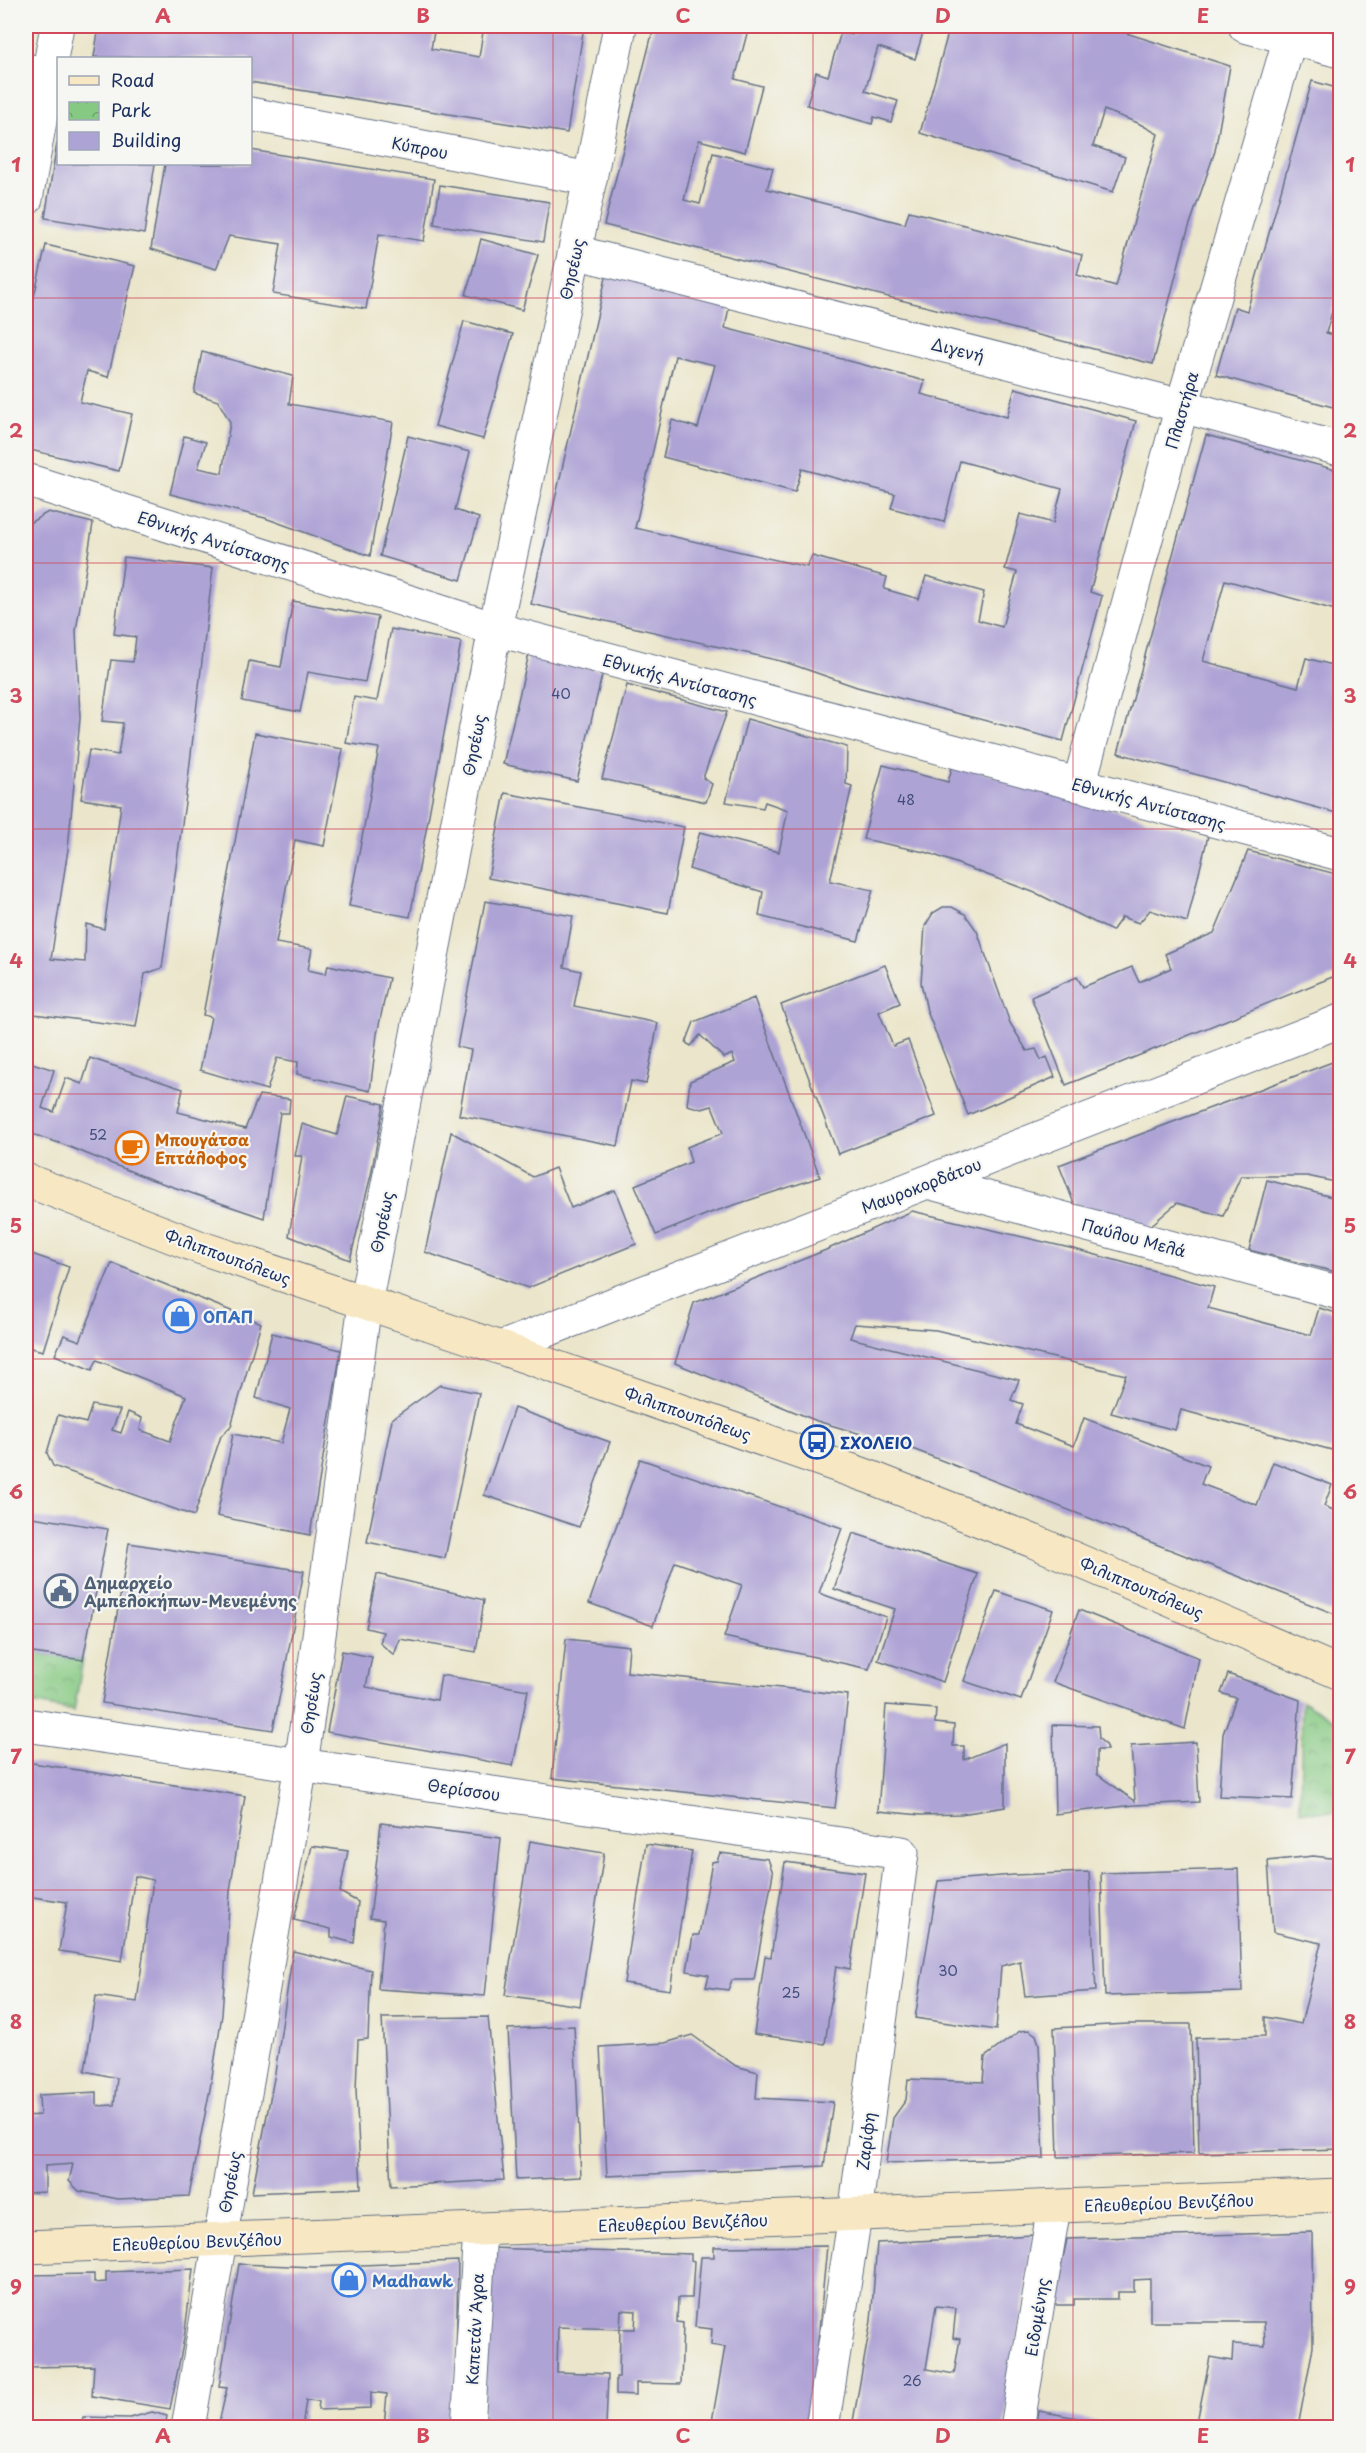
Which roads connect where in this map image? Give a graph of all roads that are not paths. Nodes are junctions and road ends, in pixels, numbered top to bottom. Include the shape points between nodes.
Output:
1 (57, 26) edge
2 (620, 26) edge
3 (1245, 26) edge
4 (1290, 38) junction
5 (1341, 51) edge
6 (44, 74) edge
7 (252, 114) edge
8 (590, 179) junction
9 (26, 199) edge
10 (575, 252) junction
11 (1182, 406) junction
12 (1341, 449) edge
13 (26, 480) edge
14 (495, 630) junction
15 (1080, 785) junction
16 (1341, 854) edge
17 (1341, 1021) edge
18 (26, 1180) edge
19 (928, 1182) junction
20 (1341, 1293) edge
21 (365, 1304) junction
22 (501, 1348) junction
23 (1341, 1673) edge
24 (26, 1725) edge
25 (302, 1765) junction
26 (902, 1853) joint
27 (1341, 2195) edge
28 (1054, 2207) junction
29 (855, 2215) junction
30 (480, 2230) junction
31 (219, 2240) junction
32 (26, 2247) edge
33 (188, 2427) edge
34 (468, 2427) edge
35 (822, 2427) edge
36 (1017, 2427) edge

1 - 6 street
2 - 8 street, Θησέως
3 - 4 street
4 - 5 street
4 - 11 street, Πλαστήρα
6 - 9 street
7 - 8 street, Κύπρου
8 - 10 street, Θησέως
10 - 11 street, Διγενή
10 - 14 street, Θησέως
11 - 12 street, Διγενή
11 - 15 street, Πλαστήρα
13 - 14 street, Εθνικής Αντίστασης
14 - 15 street, Εθνικής Αντίστασης
14 - 21 street, Θησέως
15 - 16 street, Εθνικής Αντίστασης
17 - 19 street, Μαυροκορδάτου
18 - 21 main road, Φιλιππουπόλεως via 199,1247
19 - 20 street, Παύλου Μελά
19 - 22 street, Μαυροκορδάτου
21 - 22 main road, Φιλιππουπόλεως
21 - 25 street, Θησέως
22 - 23 main road, Φιλιππουπόλεως via 1033,1540
24 - 25 street, Θερίσσου
25 - 26 street, Θερίσσου
25 - 31 street, Θησέως
26 - 29 street, Ζαρίφη
27 - 28 main road, Ελευθερίου Βενιζέλου
28 - 29 main road, Ελευθερίου Βενιζέλου
28 - 36 street, Ειδομένης
29 - 30 main road, Ελευθερίου Βενιζέλου
29 - 35 street, Ζαρίφη
30 - 31 main road, Ελευθερίου Βενιζέλου
30 - 34 street, Καπετάν Άγρα
31 - 32 main road, Ελευθερίου Βενιζέλου
31 - 33 street, Θησέως

